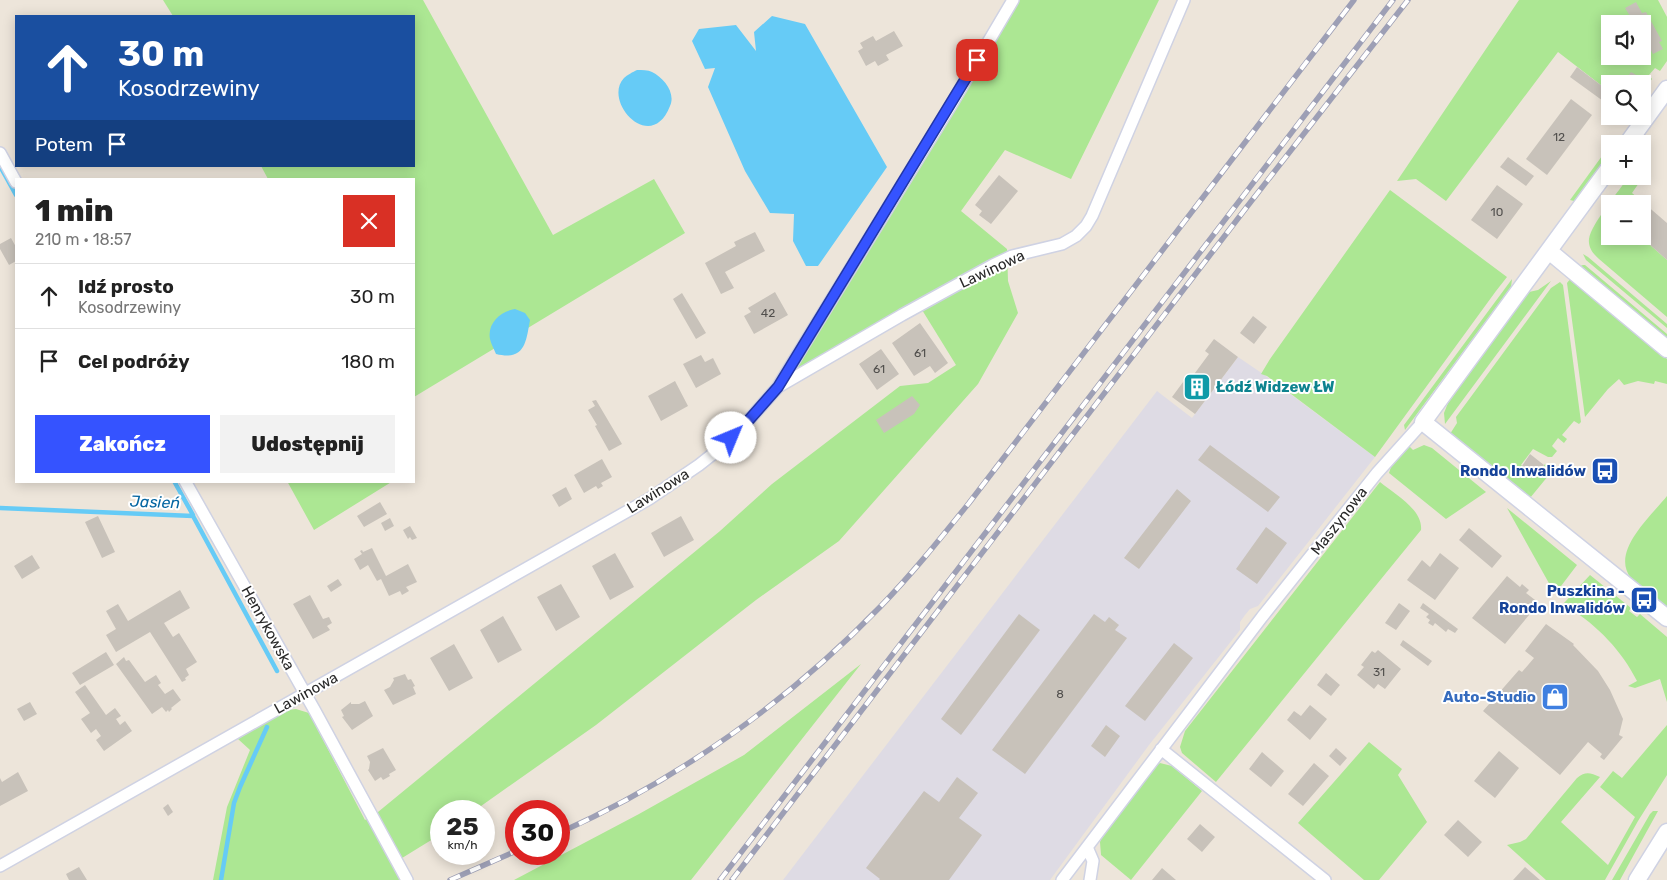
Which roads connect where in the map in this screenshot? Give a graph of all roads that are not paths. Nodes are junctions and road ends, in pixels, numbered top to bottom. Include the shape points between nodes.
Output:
1 (1012, 0) edge
2 (1184, 0) edge
3 (1667, 90) edge
4 (1634, 135) edge
5 (0, 153) edge
6 (1601, 179) edge
7 (15, 180) edge
8 (1549, 251) junction
9 (1667, 349) edge
10 (778, 387) junction
11 (1423, 422) junction
12 (186, 483) edge
13 (1667, 618) edge
14 (305, 694) junction
15 (1161, 749) junction
16 (1667, 832) edge
17 (1087, 847) junction
18 (0, 866) edge
19 (407, 880) edge
20 (1062, 880) edge
21 (1090, 880) edge
22 (1324, 880) edge
23 (1637, 880) edge

1 - 10 street
2 - 10 street, Lawinowa via 1092,216 1081,231 1062,244 1012,256 993,265
3 - 4 street
5 - 7 street
6 - 8 street, Maszynowa
8 - 9 street
8 - 11 street, Maszynowa
10 - 14 street, Lawinowa via 723,446 649,498
11 - 13 street
11 - 15 street, Maszynowa via 1377,473
12 - 14 street, Henrykowska
14 - 18 street, Lawinowa
14 - 19 street, Henrykowska
15 - 17 street, Maszynowa
15 - 22 street
16 - 23 street
17 - 20 street, Maszynowa
17 - 21 street via 1093,861

